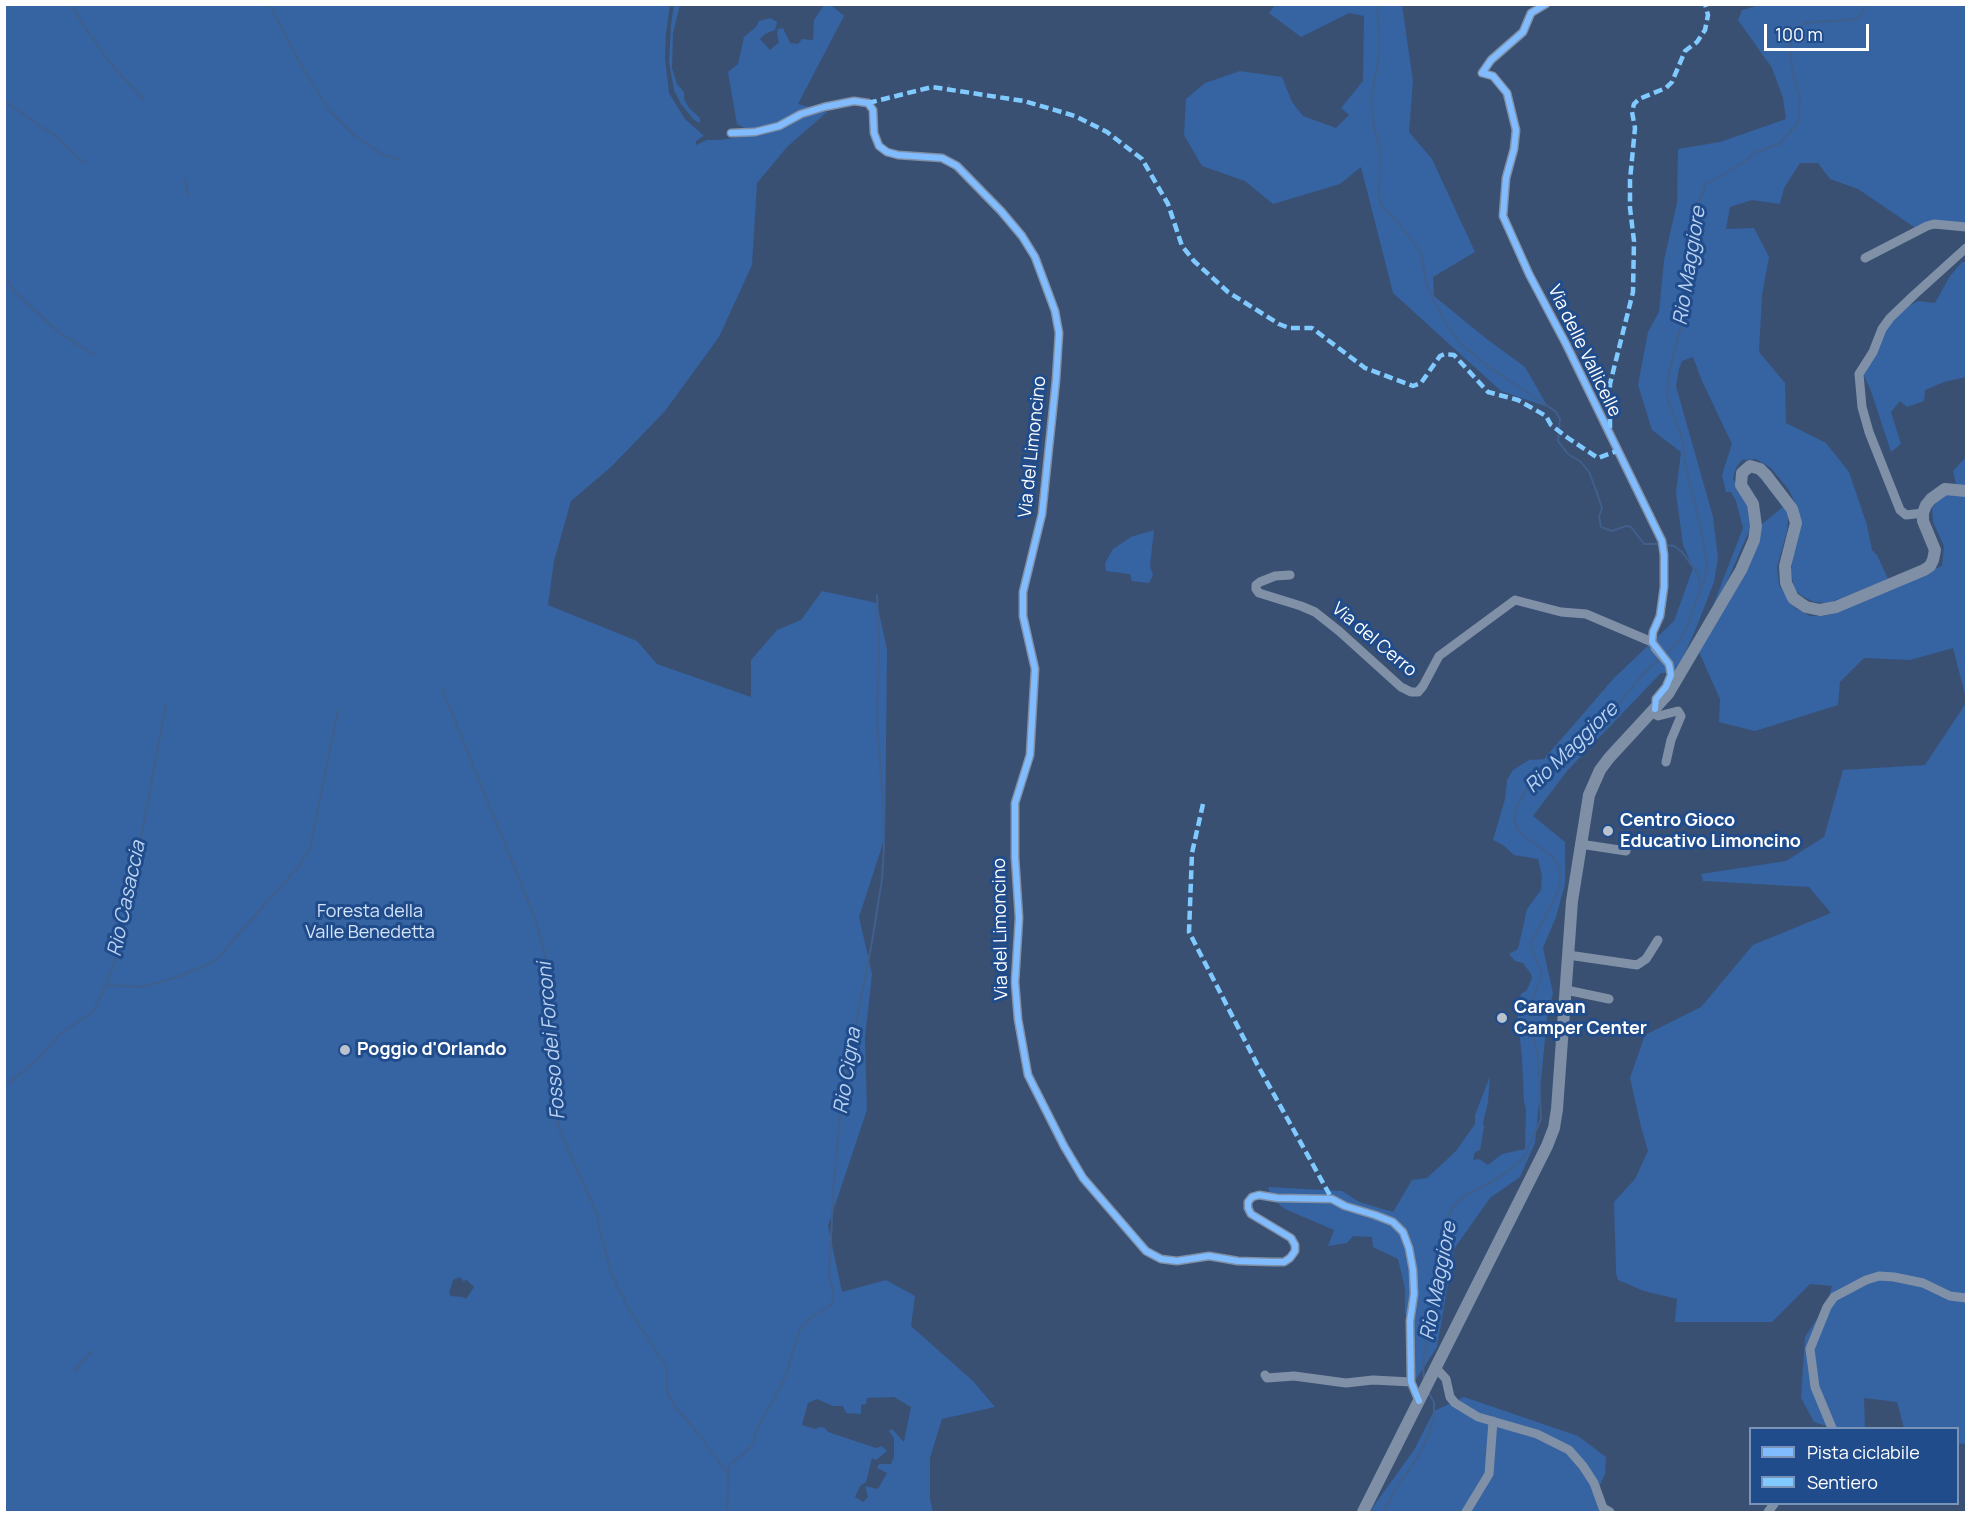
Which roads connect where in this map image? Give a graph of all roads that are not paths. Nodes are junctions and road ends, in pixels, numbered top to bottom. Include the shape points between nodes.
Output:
1 (1546, 4) edge
2 (731, 133) dead end
3 (1966, 227) edge
4 (1966, 248) edge
5 (1865, 258) dead end
6 (1966, 492) edge
7 (1923, 513) junction
8 (1290, 575) dead end
9 (1654, 645) junction
10 (1654, 710) junction
11 (1666, 762) dead end
12 (1580, 844) junction
13 (1626, 851) dead end
14 (1658, 940) dead end
15 (1568, 955) junction
16 (1566, 990) junction
17 (1609, 999) dead end
18 (1966, 1298) edge
19 (1436, 1368) junction
20 (1264, 1375) dead end
21 (1411, 1382) junction
22 (1421, 1398) junction
23 (1493, 1421) junction
24 (1832, 1427) edge
25 (1363, 1512) edge
26 (1466, 1512) edge
27 (1610, 1512) edge

1 - 9 street, Via delle Vallicelle via 1531,13 1522,32 1482,73 1492,76 1507,93 1516,130 1503,216 1662,541 1664,587 1660,616 1653,632
2 - 21 street, Via del Limoncino via 779,126 824,107 854,101 868,103 873,110 879,146 898,155 950,161 1001,211 1035,257 1059,333 1042,514 1023,592 1023,616 1035,669 1030,755 1014,816 1019,918 1015,981 1028,1075 1083,1178 1146,1251 1161,1259 1209,1256 1284,1262 1295,1251 1295,1245 1291,1238 1251,1215 1248,1202 1259,1195 1332,1199 1393,1222 1406,1240 1413,1270
3 - 5 street via 1927,226
4 - 7 street via 1890,318 1859,374 1869,432 1900,510 1906,514
6 - 7 main road via 1945,489 1931,499
7 - 10 main road via 1935,550 1930,566 1836,607 1812,609 1793,597 1786,583 1785,566 1796,523 1792,509 1766,475 1755,467 1746,468 1741,484 1754,504 1754,540 1741,570 1674,686
8 - 9 street, Via del Cerro via 1275,576 1256,585 1256,589 1315,612 1411,692 1418,692 1423,686 1439,656 1515,600 1586,614
9 - 10 street, bridge via 1669,664 1671,675 1656,699
10 - 11 street via 1658,716 1678,711 1681,716
10 - 12 main road via 1600,770 1589,795
12 - 13 street
12 - 15 main road
14 - 15 street via 1646,959 1637,965
15 - 16 main road
16 - 17 street
16 - 19 main road via 1554,1128
18 - 24 street via 1950,1296 1923,1283 1879,1276 1834,1297 1810,1349 1815,1387
19 - 22 main road
19 - 23 street via 1446,1379 1455,1403
20 - 21 street via 1346,1383
21 - 22 street, Via del Limoncino
22 - 25 main road
23 - 26 street via 1489,1473
23 - 27 street via 1537,1434 1569,1450 1594,1483 1603,1508

